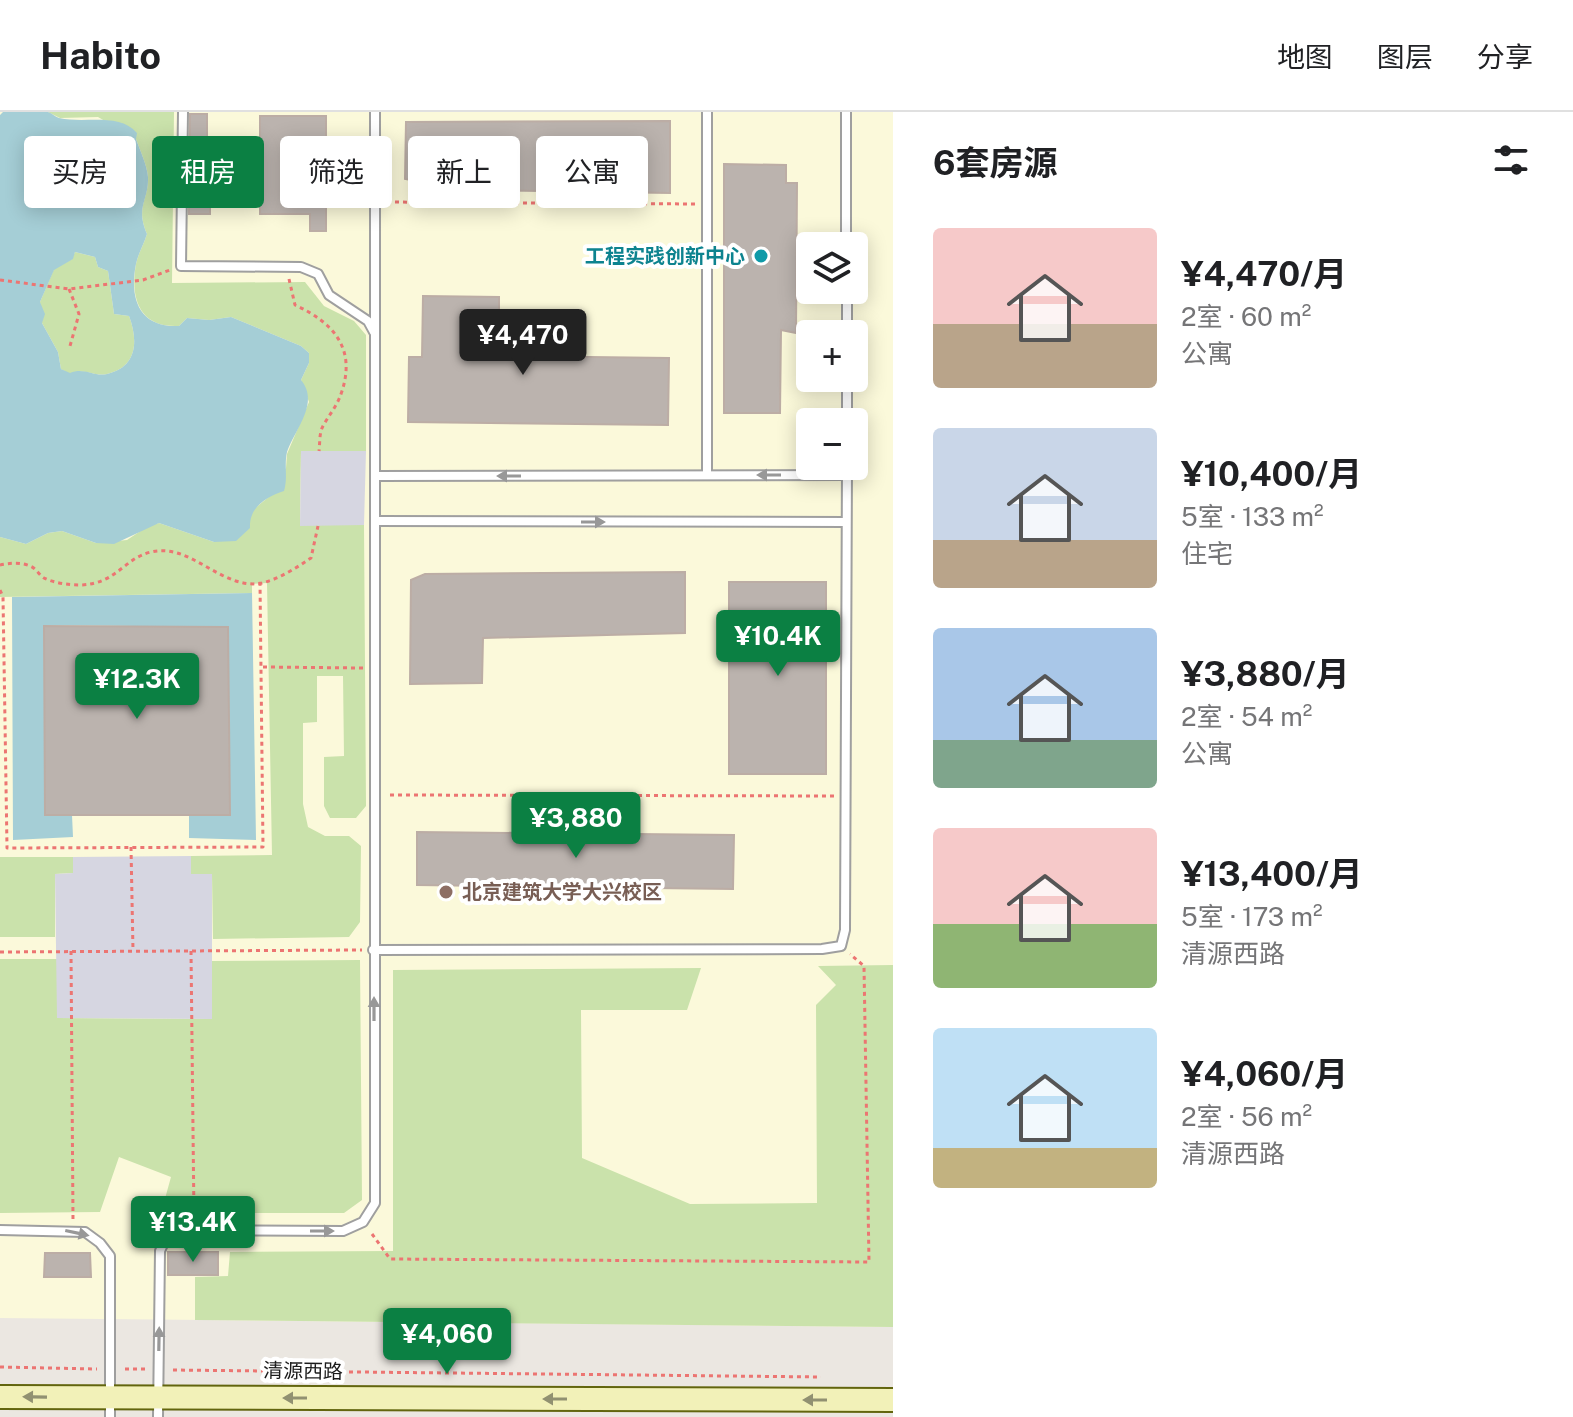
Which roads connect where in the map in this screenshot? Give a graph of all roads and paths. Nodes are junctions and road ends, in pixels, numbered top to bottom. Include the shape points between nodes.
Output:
1 (183, 112) edge
2 (375, 112) edge
3 (707, 112) edge
4 (846, 112) edge
5 (375, 136) edge
6 (392, 202) edge
7 (707, 204) junction
8 (375, 208) edge
9 (846, 232) edge
10 (181, 266) junction
11 (287, 267) junction
12 (0, 280) edge
13 (69, 289) junction
14 (375, 335) junction
15 (70, 346) dead end
16 (319, 451) dead end
17 (796, 472) edge
18 (707, 475) junction
19 (375, 476) junction
20 (847, 480) edge
21 (375, 521) junction
22 (846, 522) junction
23 (318, 526) dead end
24 (0, 565) edge
25 (260, 583) junction
26 (0, 590) edge
27 (263, 667) junction
28 (374, 668) junction
29 (2, 738) edge
30 (374, 795) junction
31 (846, 797) junction
32 (131, 847) junction
33 (841, 946) junction
34 (373, 950) junction
35 (71, 951) junction
36 (133, 951) junction
37 (191, 951) junction
38 (0, 952) edge
39 (363, 1222) junction
40 (0, 1230) edge
41 (194, 1230) junction
42 (73, 1231) junction
43 (0, 1367) edge
44 (110, 1369) junction
45 (159, 1370) junction
46 (829, 1378) dead end
47 (0, 1397) edge
48 (893, 1400) edge
49 (158, 1407) edge
50 (110, 1408) edge

1 - 10 lane
2 - 5 lane
3 - 7 lane
4 - 9 lane
6 - 7 path
7 - 18 lane
8 - 14 lane
10 - 11 lane
10 - 13 path via 143,280
11 - 14 lane via 318,274 329,295 368,321
11 - 16 path via 295,305 318,316 340,341 348,364 341,393 321,428
12 - 13 path
13 - 15 path via 79,314
14 - 19 lane
17 -> 18 lane
18 -> 19 lane
19 - 21 lane
20 - 22 lane
21 -> 22 lane
21 - 28 lane
22 - 31 lane
23 - 25 path via 311,558
24 - 25 path via 30,566 44,578 80,585 102,582 152,552 172,552 232,579
25 - 27 path
26 - 29 path
27 - 28 path
27 - 32 path via 263,847
28 - 30 lane
29 - 32 path via 7,848
30 - 31 path
30 - 34 lane
31 - 33 lane
32 - 36 path
33 - 34 lane
33 - 39 path via 864,966 869,1262 390,1259
34 - 37 path
39 -> 34 lane via 375,1203
35 - 36 path
35 - 38 path
35 - 42 path
36 - 37 path
37 - 41 path
41 -> 39 lane via 343,1231
40 - 42 lane
45 -> 41 lane via 160,1251 174,1233
42 -> 44 lane via 85,1232 110,1256
43 - 44 path, 清源西路
44 - 45 path, 清源西路
44 - 50 lane
45 - 46 path, 清源西路
45 - 49 lane
50 -> 47 main road, 清源西路
48 -> 49 main road, 清源西路
49 - 50 main road, 清源西路

